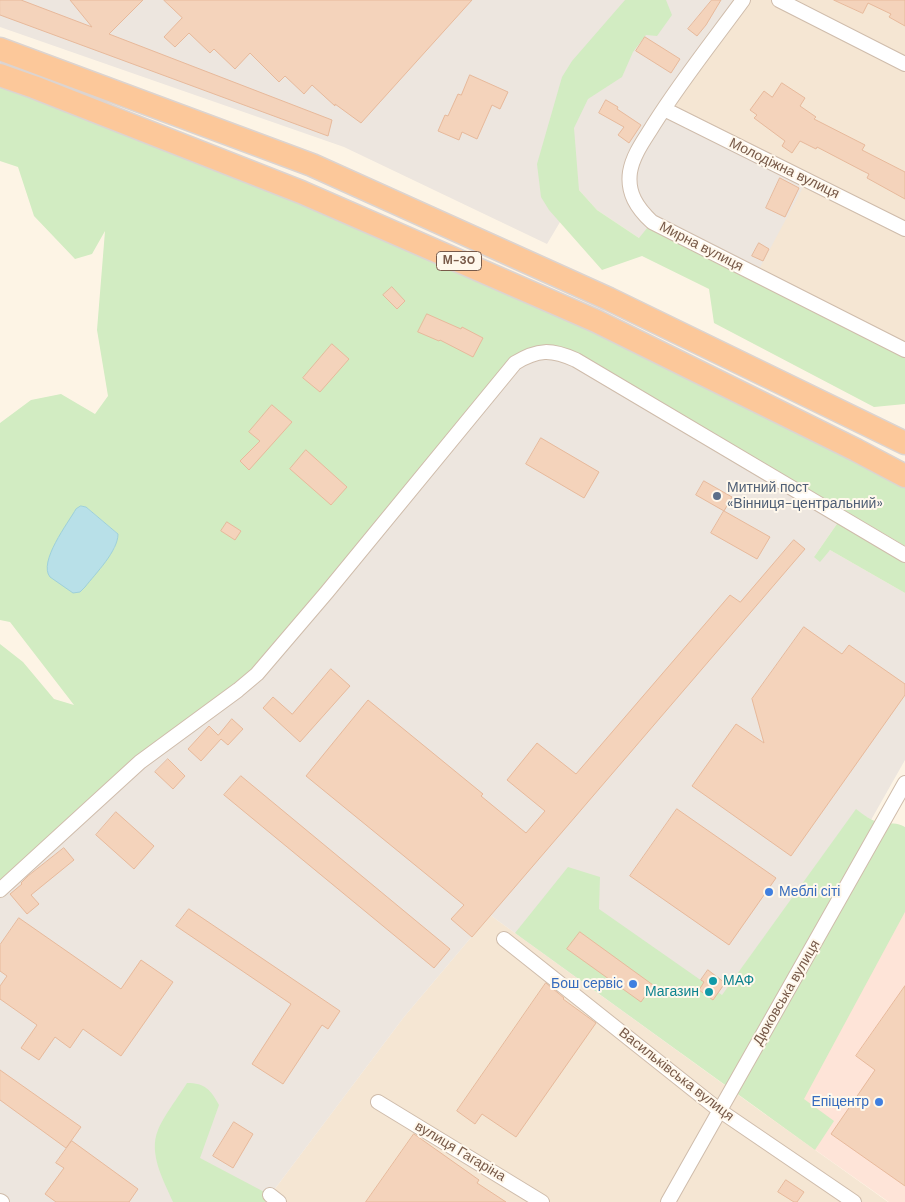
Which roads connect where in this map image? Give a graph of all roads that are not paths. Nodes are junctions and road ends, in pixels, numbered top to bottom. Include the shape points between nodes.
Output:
1 (743, 0) edge
2 (780, 0) edge
3 (0, 49) edge
4 (905, 64) edge
5 (0, 75) edge
6 (664, 110) junction
7 (905, 229) edge
8 (905, 350) edge
9 (905, 443) edge
10 (905, 476) edge
11 (905, 555) edge
12 (905, 783) edge
13 (0, 890) edge
14 (504, 939) dead end
15 (378, 1102) dead end
16 (719, 1110) junction
17 (542, 1202) edge
18 (668, 1202) edge
19 (854, 1202) edge

1 - 6 street, Мирна вулиця
2 - 4 street
3 - 9 highway, М-30 via 312,166 609,299
5 - 10 highway, М-30 via 301,192 596,321
6 - 7 street, Молодіжна вулиця
6 - 8 street, Мирна вулиця via 632,164 631,193 640,211 652,222
11 - 13 street via 576,360 548,351 530,354 515,363 257,674 140,762
12 - 16 street, Дюковська вулиця
14 - 16 street, Васильківська вулиця
15 - 17 street, вулиця Гагаріна
16 - 18 street, Дюковська вулиця
16 - 19 street, Васильківська вулиця

